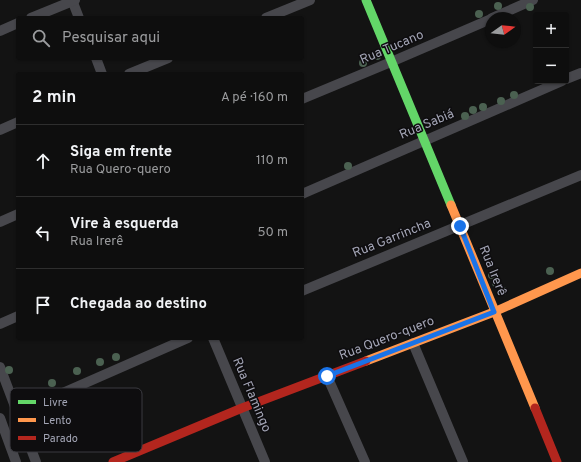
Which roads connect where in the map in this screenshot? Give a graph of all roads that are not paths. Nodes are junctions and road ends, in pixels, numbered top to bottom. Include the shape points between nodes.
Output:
1 (73, 0) edge
2 (310, 0) edge
3 (366, 0) edge
4 (533, 0) edge
5 (506, 12) edge
6 (36, 16) edge
7 (78, 16) edge
8 (271, 16) edge
9 (485, 21) edge
10 (16, 25) edge
11 (0, 31) edge
12 (97, 60) edge
13 (163, 60) edge
14 (391, 62) junction
15 (101, 72) edge
16 (134, 72) edge
17 (581, 73) edge
18 (569, 78) edge
19 (555, 84) edge
20 (304, 98) edge
21 (16, 123) edge
22 (0, 130) edge
23 (424, 140) junction
24 (581, 175) edge
25 (304, 193) edge
26 (16, 215) edge
27 (0, 222) edge
28 (460, 226) junction
29 (581, 274) edge
30 (304, 290) edge
31 (494, 312) junction
32 (16, 317) edge
33 (0, 324) edge
34 (183, 340) edge
35 (214, 340) edge
36 (413, 343) junction
37 (0, 367) edge
38 (327, 376) junction
39 (74, 388) edge
40 (10, 394) edge
41 (242, 408) junction
42 (0, 419) edge
43 (10, 446) edge
44 (142, 450) edge
45 (12, 452) edge
46 (32, 452) edge
47 (137, 452) edge
48 (16, 462) edge
49 (36, 462) edge
50 (113, 462) edge
51 (265, 462) edge
52 (365, 462) edge
53 (462, 462) edge
54 (557, 462) edge

1 - 6 street
1 - 7 street
2 - 8 street
3 - 14 street, Rua Irerê
4 - 5 street, Rua Tucano
9 - 14 street, Rua Tucano
10 - 11 street
12 - 15 street
13 - 16 street
14 - 20 street, Rua Tucano
14 - 23 street, Rua Irerê
17 - 18 street
19 - 23 street, Rua Sabiá
21 - 22 street
23 - 25 street, Rua Sabiá
23 - 28 street, Rua Irerê
24 - 28 street, Rua Garrincha
26 - 27 street
28 - 30 street, Rua Garrincha
28 - 31 street, Rua Irerê
29 - 31 street, Rua Quero-quero
31 - 36 street, Rua Quero-quero
31 - 54 street, Rua Irerê
32 - 33 street
34 - 39 street
35 - 41 street, Rua Flamingo
36 - 38 street, Rua Quero-quero
36 - 53 street
37 - 40 street
38 - 41 street, Rua Quero-quero
38 - 52 street
41 - 44 street, Rua Quero-quero
41 - 51 street, Rua Flamingo
42 - 43 street
45 - 48 street
46 - 49 street
47 - 50 street, Rua Quero-quero

